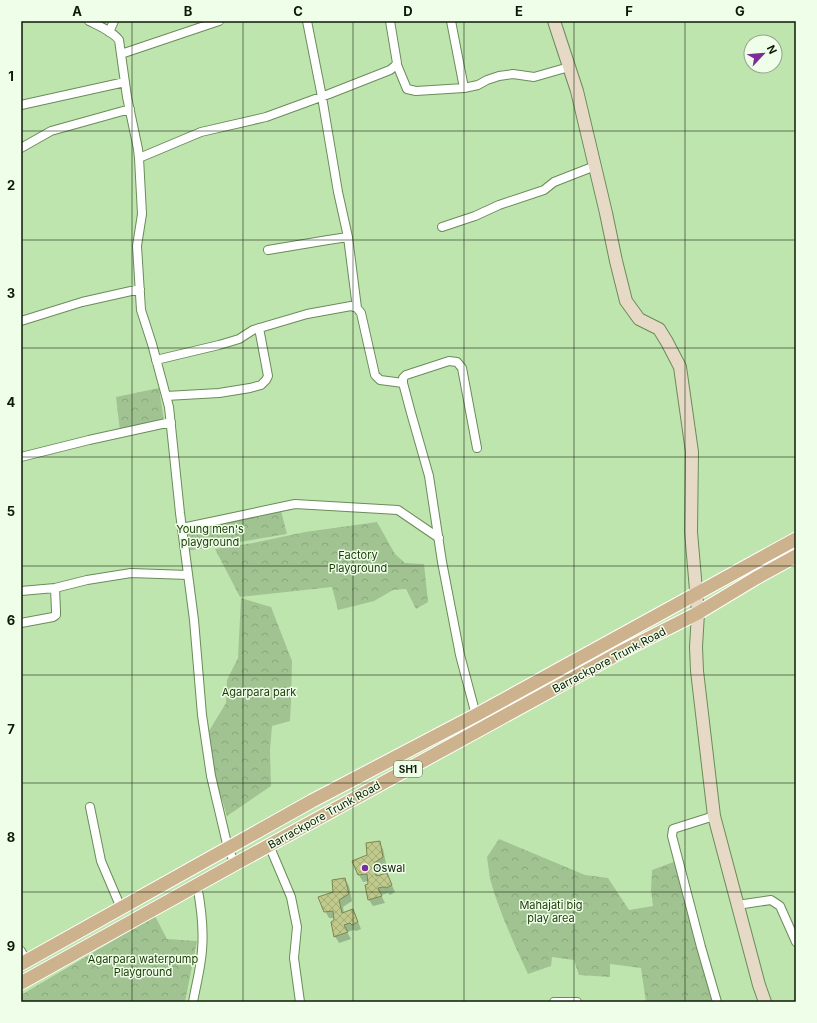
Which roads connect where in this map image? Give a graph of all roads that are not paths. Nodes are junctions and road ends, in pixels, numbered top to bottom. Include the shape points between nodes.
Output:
1 (89, 21) edge
2 (114, 21) edge
3 (219, 21) edge
4 (307, 21) edge
5 (390, 21) edge
6 (451, 21) edge
7 (554, 21) edge
8 (109, 32) junction
9 (121, 54) junction
10 (397, 65) junction
11 (569, 67) junction
12 (125, 82) junction
13 (464, 88) junction
14 (322, 97) junction
15 (21, 105) edge
16 (130, 109) junction
17 (21, 148) edge
18 (139, 158) junction
19 (595, 166) junction
20 (442, 227) dead end
21 (348, 238) junction
22 (268, 250) dead end
23 (140, 289) junction
24 (357, 308) junction
25 (21, 321) edge
26 (259, 328) junction
27 (156, 360) junction
28 (403, 383) junction
29 (166, 396) junction
30 (171, 422) junction
31 (477, 448) dead end
32 (21, 457) edge
33 (182, 528) junction
34 (439, 538) junction
35 (796, 539) edge
36 (796, 556) edge
37 (188, 575) junction
38 (55, 588) junction
39 (21, 591) edge
40 (696, 593) junction
41 (698, 613) junction
42 (21, 623) edge
43 (476, 715) junction
44 (90, 807) dead end
45 (714, 816) junction
46 (270, 845) junction
47 (228, 848) junction
48 (235, 864) junction
49 (197, 885) junction
50 (738, 905) junction
51 (121, 908) junction
52 (796, 942) edge
53 (23, 959) edge
54 (21, 983) edge
55 (193, 1002) edge
56 (300, 1002) edge
57 (554, 1002) edge
58 (577, 1002) edge
59 (717, 1002) edge
60 (765, 1002) edge

1 - 8 street
2 - 8 street
3 - 9 street
4 - 14 street
5 - 10 street
6 - 13 street
7 - 11 street
8 - 9 street via 119,40
9 - 12 street
10 - 13 street via 407,89 416,91
10 - 14 street
11 - 13 street via 534,77 513,74 499,76
11 - 19 street
12 - 15 street
12 - 16 street
14 - 18 street via 266,117 201,132
14 - 21 street
16 - 17 street via 51,131
16 - 18 street
18 - 23 street via 142,214 137,246
19 - 20 street via 554,182 535,194
19 - 40 street via 626,301 639,319 659,329 680,367 692,452 691,532
21 - 22 street
21 - 24 street
23 - 25 street via 82,302
23 - 27 street via 141,310
24 - 26 street via 351,306 307,314
24 - 28 street via 361,314 375,375 380,380
26 - 27 street via 239,339
26 - 29 street via 268,376 260,385 219,393
27 - 29 street
28 - 31 street via 406,375 449,361 457,362 462,368
28 - 34 street via 429,476
29 - 30 street
30 - 32 street
30 - 33 street
33 - 34 street via 295,504 398,510
33 - 37 street
34 - 43 street via 460,655
35 - 40 main road, Barrackpore Trunk Road / SH1
36 - 41 main road, Barrackpore Trunk Road / SH1
37 - 38 street via 131,573
37 - 47 street via 207,753
38 - 39 street
38 - 42 street via 56,615
40 - 41 street
40 - 43 main road, Barrackpore Trunk Road / SH1
41 - 45 street via 697,671
41 - 46 main road, Barrackpore Trunk Road / SH1 via 623,651
43 - 47 main road, Barrackpore Trunk Road / SH1
44 - 51 street via 101,861
45 - 50 street
45 - 59 street via 673,829 672,836
46 - 48 main road, Barrackpore Trunk Road / SH1
46 - 56 street via 291,897 297,927 294,958
47 - 48 street
47 - 51 main road, Barrackpore Trunk Road / SH1
48 - 49 main road, Barrackpore Trunk Road / SH1
49 - 54 main road, Barrackpore Trunk Road / SH1
49 - 55 street via 203,927 202,951
50 - 52 street via 771,900 780,906
50 - 60 street
51 - 53 main road, Barrackpore Trunk Road / SH1
57 - 58 street

